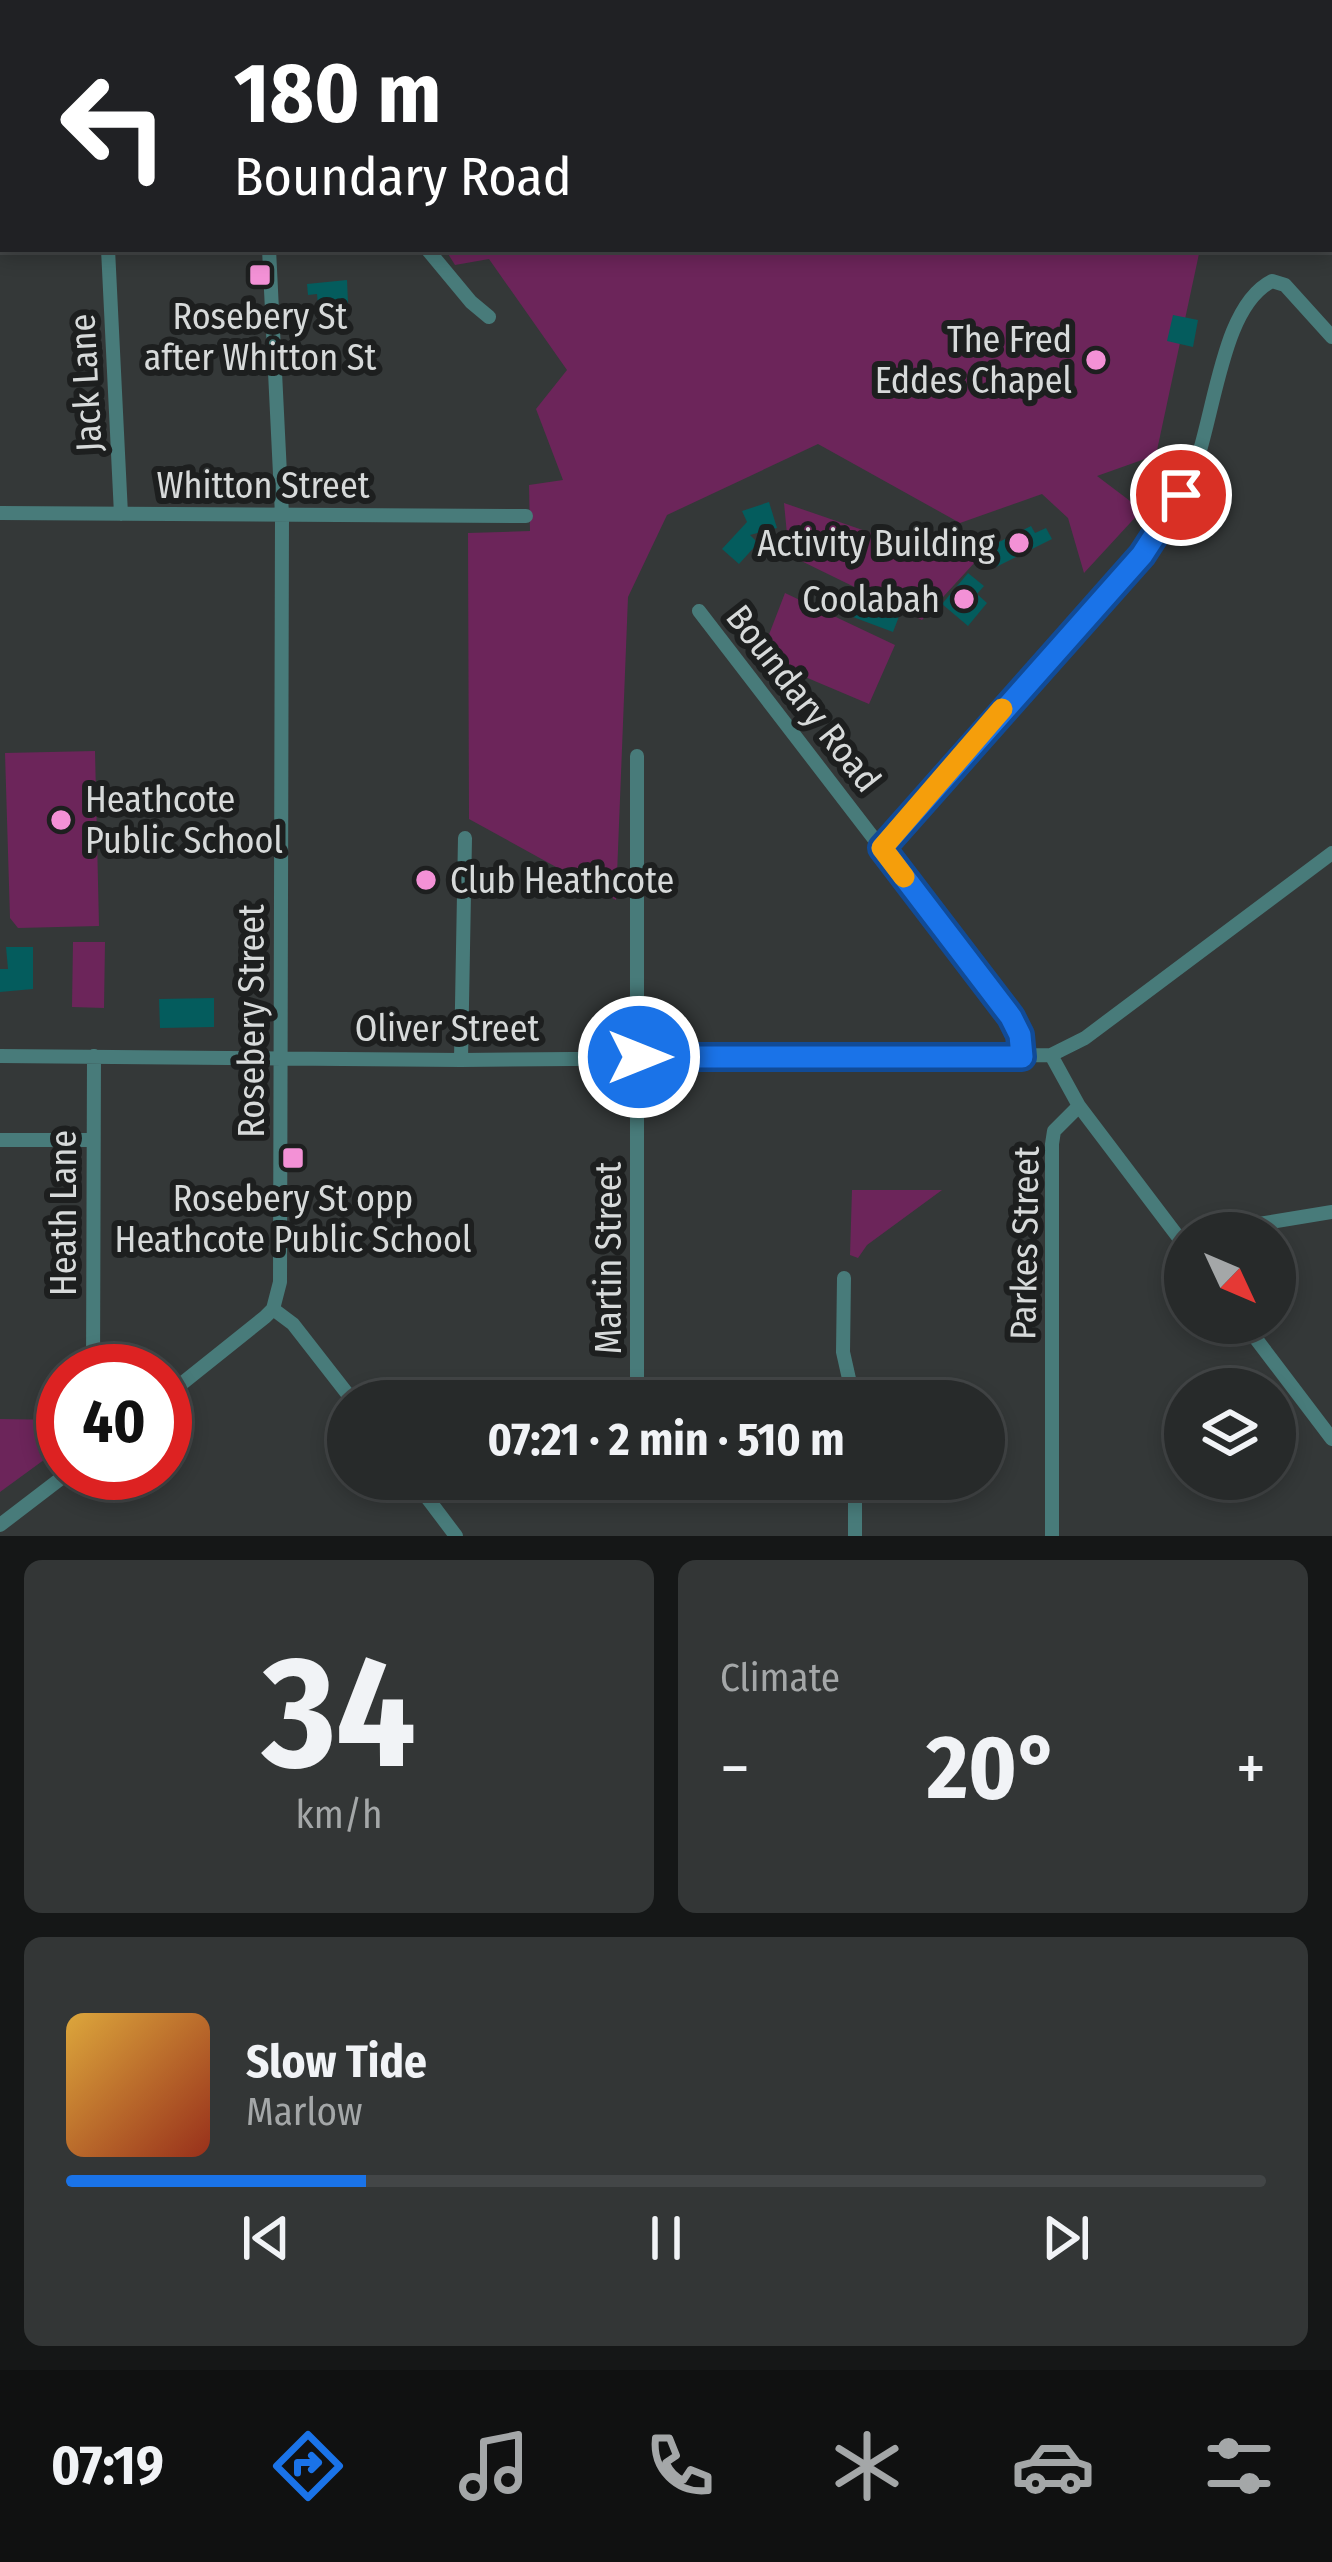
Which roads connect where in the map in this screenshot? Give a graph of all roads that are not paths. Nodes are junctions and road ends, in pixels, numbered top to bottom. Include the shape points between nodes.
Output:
1 (108, 252) edge
2 (269, 252) edge
3 (430, 252) edge
4 (489, 316) dead end
5 (1332, 337) edge
6 (0, 513) edge
7 (121, 514) junction
8 (282, 514) junction
9 (526, 516) dead end
10 (699, 611) dead end
11 (637, 755) dead end
12 (465, 838) dead end
13 (882, 848) junction
14 (1332, 853) edge
15 (1051, 1055) junction
16 (0, 1056) edge
17 (94, 1056) junction
18 (283, 1057) junction
19 (639, 1057) junction
20 (1022, 1057) junction
21 (461, 1060) junction
22 (1079, 1106) junction
23 (0, 1140) edge
24 (93, 1140) junction
25 (1332, 1212) edge
26 (1164, 1218) edge
27 (1296, 1218) edge
28 (844, 1278) dead end
29 (273, 1310) junction
30 (93, 1344) edge
31 (1260, 1344) edge
32 (192, 1375) edge
33 (337, 1380) edge
34 (637, 1380) edge
35 (849, 1380) edge
36 (1332, 1439) edge
37 (36, 1497) edge
38 (429, 1500) edge
39 (855, 1500) edge
40 (0, 1525) edge
41 (457, 1536) edge
42 (855, 1536) edge
43 (1052, 1536) edge

1 - 7 street, Jack Lane
2 - 8 street, Rosebery Street
3 - 4 street
5 - 13 street via 1285,285 1261,286 1220,372 1186,487 1142,555
6 - 7 street, Whitton Street
7 - 8 street, Whitton Street
8 - 9 street, Whitton Street
8 - 18 street, Rosebery Street
10 - 13 street, Boundary Road
11 - 19 street, Martin Street
12 - 21 street
13 - 20 street, Boundary Road via 1011,1017
14 - 15 street, Oliver Street via 1085,1038
15 - 20 street, Oliver Street
15 - 22 street
16 - 17 street, Oliver Street
17 - 18 street, Oliver Street
17 - 24 street, Heath Lane
18 - 21 street, Oliver Street
18 - 29 street, Rosebery Street
19 - 20 street, Oliver Street
19 - 21 street, Oliver Street
19 - 34 street, Martin Street
22 - 26 street
22 - 43 street, Parkes Street via 1052,1144
23 - 24 street
24 - 30 street, Heath Lane
25 - 27 street
28 - 35 street
29 - 32 street
29 - 33 street
31 - 36 street
37 - 40 street
38 - 41 street
39 - 42 street

